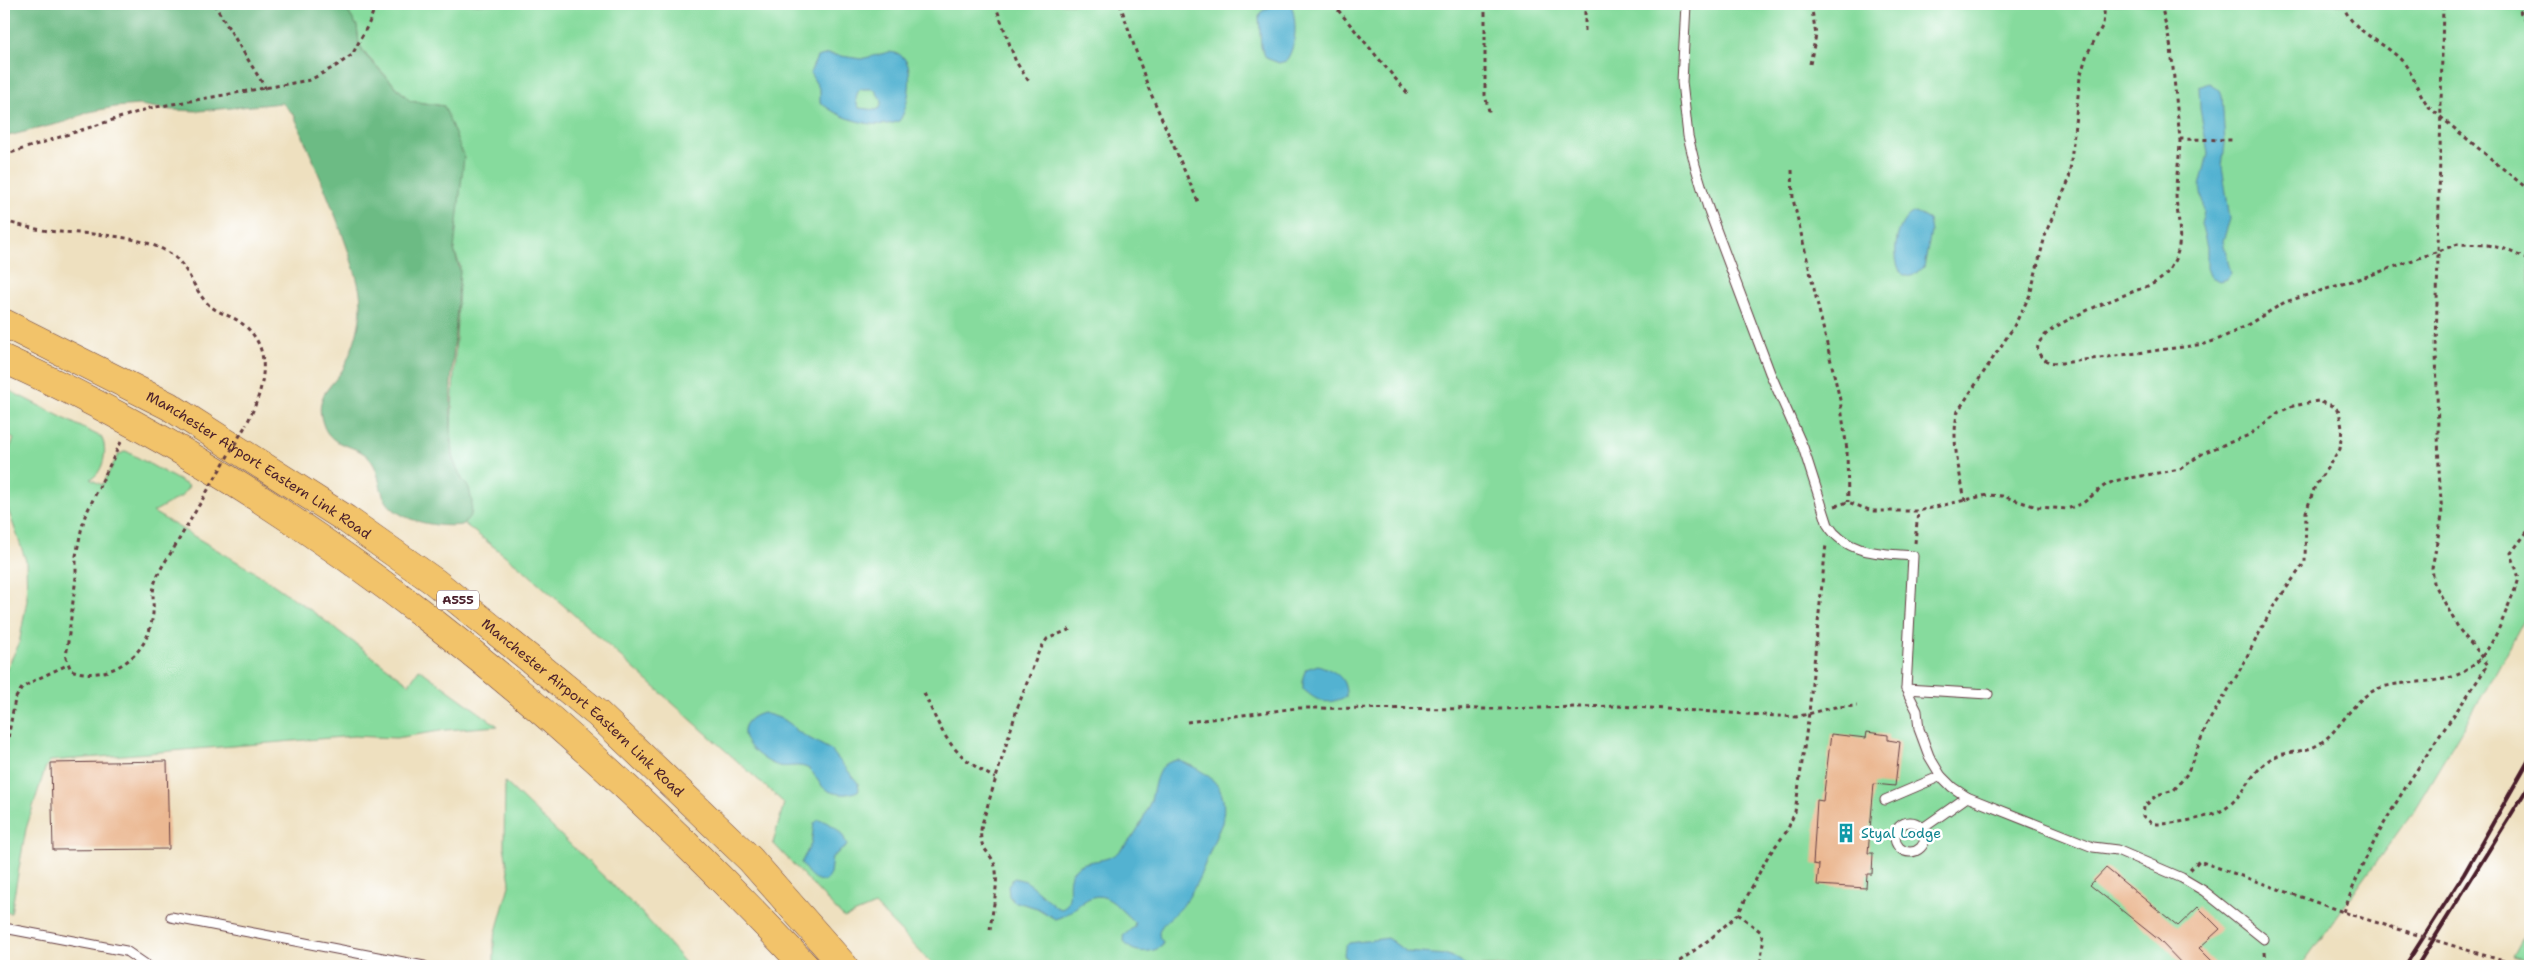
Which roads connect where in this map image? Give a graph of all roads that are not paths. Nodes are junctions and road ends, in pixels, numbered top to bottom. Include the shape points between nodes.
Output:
1 (1686, 4) edge
2 (4, 323) edge
3 (4, 359) edge
4 (1906, 688) junction
5 (1988, 694) dead end
6 (1941, 776) junction
7 (1967, 797) junction
8 (1885, 800) dead end
9 (1923, 828) dead end
10 (171, 918) dead end
11 (4, 928) edge
12 (2264, 939) dead end
13 (148, 966) edge
14 (424, 966) edge
15 (805, 966) edge
16 (844, 966) edge

1 - 4 lane via 1682,82 1695,165 1767,364 1802,446 1828,525 1835,536 1867,552 1913,556
2 - 16 highway, Manchester Airport Eastern Link Road / A555 via 169,406 346,519 435,582 598,714 750,858
3 - 15 highway, Manchester Airport Eastern Link Road / A555 via 131,422 257,496 418,610 573,736 724,879
4 - 5 lane
4 - 6 lane via 1917,711 1923,742
6 - 7 lane
6 - 8 lane
7 - 9 lane
7 - 12 lane via 2093,847 2117,850 2182,878 2204,891
10 - 14 lane
11 - 13 lane via 126,951

